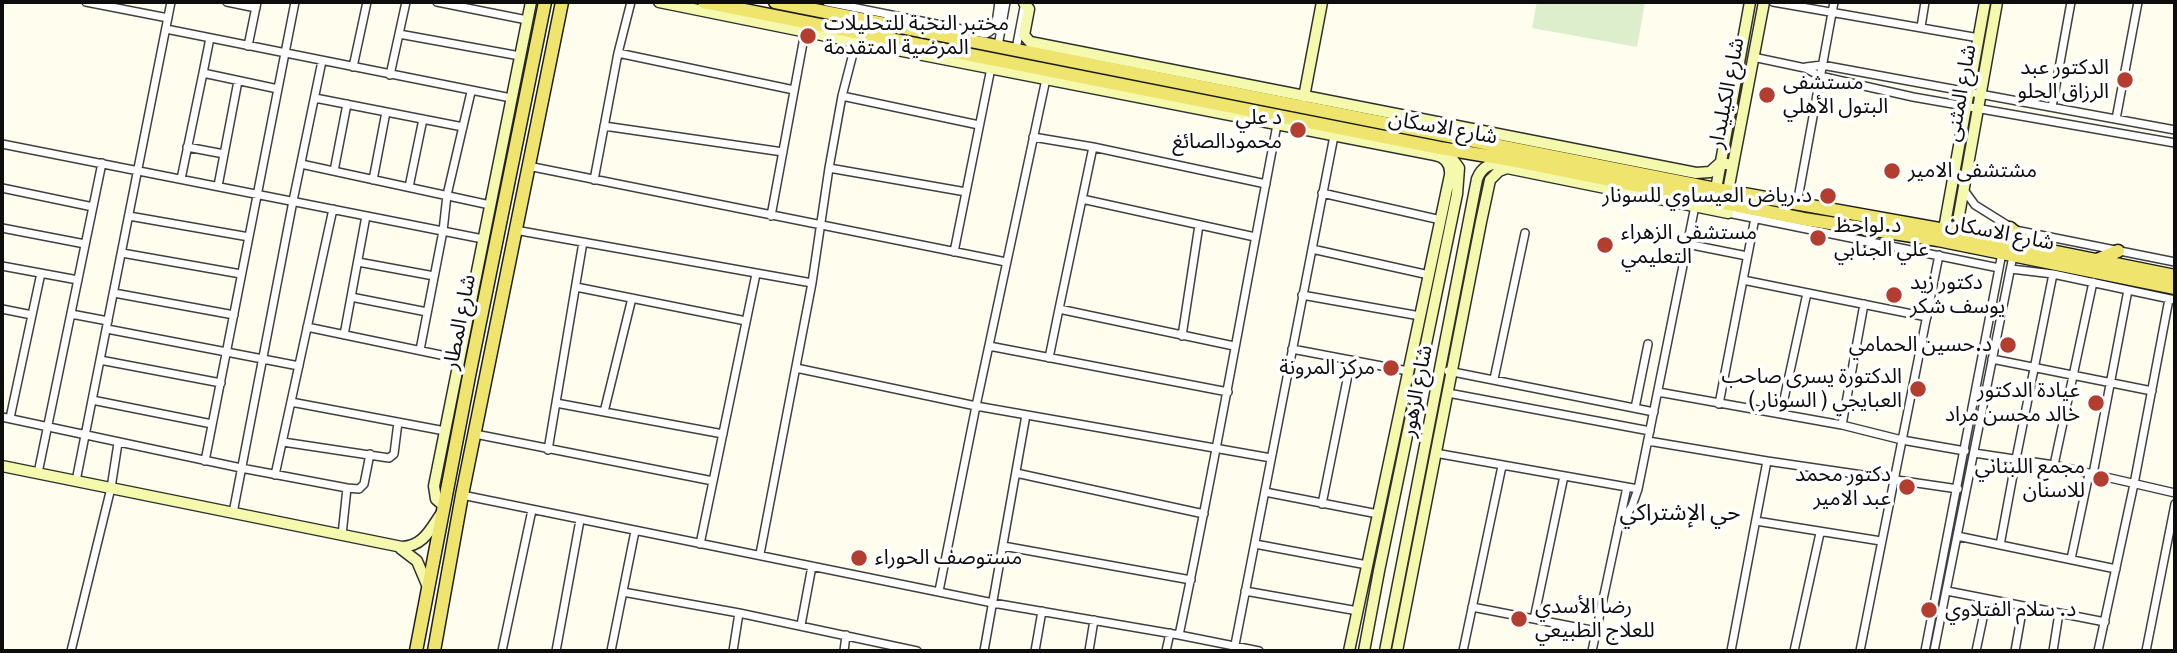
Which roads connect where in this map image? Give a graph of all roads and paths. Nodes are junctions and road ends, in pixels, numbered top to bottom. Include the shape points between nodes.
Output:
1 (86, 2) edge
2 (171, 2) edge
3 (227, 2) edge
4 (295, 2) edge
5 (368, 2) edge
6 (406, 2) edge
7 (438, 2) edge
8 (531, 2) edge
9 (545, 2) edge
10 (562, 2) edge
11 (569, 2) edge
12 (631, 2) edge
13 (659, 2) edge
14 (704, 2) edge
15 (775, 2) edge
16 (999, 2) edge
17 (1006, 2) edge
18 (1021, 2) edge
19 (1322, 2) edge
20 (1750, 2) edge
21 (1763, 2) edge
22 (1773, 2) edge
23 (1834, 2) edge
24 (1925, 2) edge
25 (1985, 2) edge
26 (1997, 2) edge
27 (2071, 2) edge
28 (2138, 2) edge
29 (256, 5) edge
30 (830, 6) edge
31 (1832, 11) junction
32 (559, 17) junction
33 (168, 18) junction
34 (527, 20) junction
35 (770, 20) junction
36 (1921, 27) junction
37 (166, 29) junction
38 (805, 32) junction
39 (398, 34) junction
40 (210, 38) junction
41 (1979, 38) junction
42 (856, 43) junction
43 (248, 46) junction
44 (998, 46) junction
45 (1016, 49) junction
46 (618, 53) junction
47 (285, 54) junction
48 (520, 56) junction
49 (1753, 57) junction
50 (322, 61) junction
51 (1822, 65) junction
52 (996, 66) junction
53 (353, 67) junction
54 (1805, 68) junction
55 (1149, 71) junction
56 (203, 73) junction
57 (390, 75) junction
58 (1821, 76) junction
59 (1046, 79) junction
60 (238, 81) junction
61 (1907, 81) junction
62 (1084, 82) junction
63 (278, 89) junction
64 (794, 90) junction
65 (471, 92) junction
66 (1969, 93) junction
67 (1981, 94) junction
68 (1245, 95) junction
69 (1904, 95) junction
70 (842, 96) junction
71 (1304, 97) junction
72 (315, 98) junction
73 (512, 98) junction
74 (1273, 100) junction
75 (1190, 103) junction
76 (347, 104) junction
77 (1966, 107) junction
78 (2052, 107) junction
79 (1243, 109) junction
80 (1978, 109) junction
81 (386, 112) junction
82 (1374, 115) junction
83 (423, 119) junction
84 (1274, 119) junction
85 (2116, 119) junction
86 (979, 125) junction
87 (604, 126) junction
88 (1307, 126) junction
89 (463, 127) junction
90 (2175, 130) edge
91 (1334, 135) junction
92 (1033, 137) junction
93 (2175, 142) edge
94 (2, 144) edge
95 (1402, 144) junction
96 (187, 146) junction
97 (1093, 147) junction
98 (1440, 148) junction
99 (783, 152) junction
100 (224, 155) junction
101 (1511, 160) junction
102 (102, 163) junction
103 (1617, 163) junction
104 (1720, 163) junction
105 (301, 164) junction
106 (1733, 165) junction
107 (527, 166) junction
108 (829, 168) junction
109 (138, 170) junction
110 (334, 171) junction
111 (1559, 174) junction
112 (181, 179) junction
113 (373, 180) junction
114 (594, 180) junction
115 (1266, 184) junction
116 (218, 186) junction
117 (409, 187) junction
118 (2, 188) edge
119 (1964, 190) junction
120 (966, 192) junction
121 (1322, 193) junction
122 (258, 194) junction
123 (447, 195) junction
124 (1082, 199) junction
125 (1725, 199) junction
126 (293, 201) junction
127 (1797, 204) junction
128 (489, 205) junction
129 (1695, 206) junction
130 (93, 207) junction
131 (333, 209) junction
132 (129, 216) junction
133 (366, 216) junction
134 (771, 216) junction
135 (1755, 218) junction
136 (1441, 220) junction
137 (1803, 223) junction
138 (1199, 225) junction
139 (822, 226) junction
140 (2, 228) edge
141 (2010, 228) junction
142 (515, 230) junction
143 (443, 231) junction
144 (1950, 231) junction
145 (1525, 233) dead end
146 (249, 237) junction
147 (1255, 237) junction
148 (483, 239) junction
149 (583, 242) junction
150 (85, 244) junction
151 (1687, 244) junction
152 (1447, 247) junction
153 (2031, 247) junction
154 (1312, 249) junction
155 (2118, 251) junction
156 (954, 252) junction
157 (122, 253) junction
158 (1939, 255) junction
159 (1747, 256) junction
160 (2008, 259) junction
161 (2097, 260) junction
162 (358, 262) junction
163 (1006, 262) junction
164 (2175, 262) edge
165 (2, 268) edge
166 (1999, 268) junction
167 (1460, 271) junction
168 (41, 273) junction
169 (242, 274) junction
170 (756, 274) junction
171 (2053, 274) junction
172 (1429, 275) junction
173 (434, 276) junction
174 (78, 280) junction
175 (1743, 280) junction
176 (2093, 282) junction
177 (812, 283) junction
178 (576, 287) junction
179 (2128, 290) junction
180 (2173, 290) edge
181 (114, 293) junction
182 (1807, 293) junction
183 (1302, 295) junction
184 (2151, 295) joint
185 (351, 297) junction
186 (632, 298) junction
187 (1864, 304) junction
188 (2, 309) edge
189 (1059, 309) junction
190 (427, 312) junction
191 (71, 314) junction
192 (32, 315) junction
193 (234, 315) junction
194 (1420, 316) junction
195 (1927, 317) junction
196 (747, 321) junction
197 (107, 325) junction
198 (307, 327) junction
199 (344, 335) junction
200 (1181, 336) junction
201 (1420, 343) junction
202 (1648, 345) dead end
203 (989, 346) junction
204 (1234, 346) junction
205 (1292, 349) junction
206 (420, 350) junction
207 (226, 353) junction
208 (1049, 358) junction
209 (460, 359) junction
210 (1992, 359) junction
211 (100, 360) junction
212 (262, 360) junction
213 (1351, 360) junction
214 (299, 366) junction
215 (796, 368) junction
216 (2035, 368) junction
217 (1446, 370) junction
218 (1408, 371) junction
219 (469, 376) junction
220 (2073, 376) junction
221 (485, 378) junction
222 (1494, 379) junction
223 (220, 383) junction
224 (2110, 383) junction
225 (2151, 391) junction
226 (1228, 392) junction
227 (1658, 392) junction
228 (1448, 393) junction
229 (92, 400) junction
230 (291, 402) junction
231 (556, 403) junction
232 (464, 404) junction
233 (1719, 404) junction
234 (976, 406) junction
235 (481, 407) junction
236 (1635, 408) junction
237 (604, 412) junction
238 (1654, 412) junction
239 (1781, 413) junction
240 (1026, 415) junction
241 (6, 417) edge
242 (398, 422) junction
243 (212, 424) junction
244 (1842, 425) junction
245 (47, 426) junction
246 (445, 431) junction
247 (1650, 431) junction
248 (475, 434) junction
249 (723, 434) junction
250 (85, 435) junction
251 (1902, 440) junction
252 (1648, 441) junction
253 (283, 442) junction
254 (118, 443) junction
255 (1217, 449) junction
256 (548, 450) junction
257 (1965, 451) junction
258 (1435, 453) junction
259 (1974, 453) junction
260 (370, 454) junction
261 (1271, 458) junction
262 (1396, 458) junction
263 (2016, 459) junction
264 (205, 460) junction
265 (1766, 461) junction
266 (2054, 465) junction
267 (2, 466) edge
268 (1502, 466) junction
269 (241, 468) junction
270 (38, 473) junction
271 (1016, 473) junction
272 (2091, 474) junction
273 (275, 475) junction
274 (1564, 476) junction
275 (1896, 479) junction
276 (76, 481) junction
277 (713, 481) junction
278 (2134, 484) junction
279 (1627, 487) junction
280 (111, 488) junction
281 (347, 488) junction
282 (1638, 489) junction
283 (1958, 489) junction
284 (1265, 492) junction
285 (2175, 493) edge
286 (462, 495) junction
287 (1322, 504) junction
288 (2175, 504) edge
289 (1954, 505) junction
290 (1963, 506) junction
291 (443, 509) junction
292 (532, 510) junction
293 (233, 513) junction
294 (1378, 513) junction
295 (1204, 514) junction
296 (580, 520) junction
297 (1756, 521) junction
298 (1618, 528) junction
299 (635, 531) junction
300 (1820, 533) junction
301 (342, 535) junction
302 (1957, 536) junction
303 (1881, 541) junction
304 (700, 544) junction
305 (1255, 544) junction
306 (2000, 545) junction
307 (1003, 546) junction
308 (397, 547) junction
309 (1383, 551) junction
310 (760, 554) junction
311 (1404, 555) junction
312 (2071, 559) junction
313 (1367, 565) junction
314 (812, 566) junction
315 (2116, 569) junction
316 (1191, 580) junction
317 (428, 587) junction
318 (1376, 588) junction
319 (939, 591) junction
320 (1245, 591) junction
321 (1396, 591) junction
322 (1947, 591) junction
323 (623, 592) junction
324 (1987, 599) junction
325 (993, 603) junction
326 (2023, 606) junction
327 (1472, 607) junction
328 (1042, 611) junction
329 (1358, 611) junction
330 (739, 612) junction
331 (2059, 613) junction
332 (1534, 619) junction
333 (1094, 620) junction
334 (2105, 622) junction
335 (801, 625) junction
336 (1596, 631) junction
337 (1174, 634) junction
338 (846, 635) junction
339 (1351, 646) edge
340 (1365, 647) edge
341 (1234, 649) edge
342 (71, 651) edge
343 (416, 651) edge
344 (434, 651) edge
345 (502, 651) edge
346 (556, 651) edge
347 (611, 651) edge
348 (733, 651) edge
349 (844, 651) edge
350 (917, 651) edge
351 (984, 651) edge
352 (1035, 651) edge
353 (1089, 651) edge
354 (1166, 651) edge
355 (1259, 651) edge
356 (1385, 651) edge
357 (1397, 651) edge
358 (1463, 651) edge
359 (1592, 651) edge
360 (1731, 651) edge
361 (1794, 651) edge
362 (1860, 651) edge
363 (1925, 651) edge
364 (1934, 651) edge
365 (1976, 651) edge
366 (2015, 651) edge
367 (2053, 651) edge
368 (2098, 651) edge
369 (2146, 651) edge

1 - 33 street
2 - 33 street
3 - 29 street
4 - 47 street
5 - 53 street
6 - 39 street
7 - 34 street
8 - 34 street
9 - 219 main road, شارع المطار
10 - 32 main road, شارع المطار
11 - 32 main road
12 - 46 street
13 - 35 street
14 - 35 main road, شارع الاسكان
15 - 30 main road, شارع الاسكان
16 - 30 street via 994,28 986,34
17 - 44 street
18 - 45 street
18 - 55 street via 1028,9 1024,35 1030,42
19 - 71 street
20 - 104 street, شارع الكيليدار
21 - 49 street, شارع الكيليدار
22 - 31 street
23 - 31 street
24 - 36 street
25 - 41 street, شارع المثنى
26 - 67 street, شارع المثنى
27 - 78 street
28 - 85 street
29 - 43 street
30 - 44 main road, شارع الاسكان
31 - 36 street
31 - 51 street
32 - 107 main road, شارع المطار
33 - 37 street
34 - 48 street
35 - 38 street
35 - 52 main road, شارع الاسكان
36 - 41 street
37 - 40 street
37 - 109 street
38 - 42 street
38 - 64 street
39 - 48 street
39 - 57 street
40 - 43 street
40 - 56 street
41 - 66 street, شارع المثنى
42 - 52 street
42 - 70 street
43 - 47 street
44 - 45 main road, شارع الاسكان
45 - 55 main road, شارع الاسكان
46 - 64 street
46 - 87 street
47 - 50 street
47 - 63 street
48 - 73 street
49 - 54 street
49 - 106 street, شارع الكيليدار
50 - 53 street
50 - 72 street
51 - 54 street
51 - 58 street
51 - 61 street
52 - 59 street
52 - 62 main road, شارع الاسكان
52 - 86 street
53 - 57 street
54 - 58 street
55 - 68 main road, شارع الاسكان
55 - 71 street
56 - 60 street
56 - 96 street
57 - 65 street
58 - 69 street
58 - 127 street
59 - 62 street
59 - 92 street
60 - 63 street
60 - 100 street
61 - 66 street
61 - 69 street
62 - 75 main road, شارع الاسكان
63 - 122 street
64 - 99 street
65 - 73 street
65 - 89 street
66 - 67 street
66 - 77 street, شارع المثنى
67 - 78 street
67 - 80 street, شارع المثنى
68 - 74 main road, شارع الاسكان
68 - 79 main road
69 - 77 street
70 - 86 street
70 - 108 street
71 - 82 street
72 - 76 street
72 - 105 street
73 - 128 street
74 - 82 main road, شارع الاسكان
74 - 84 main road
75 - 79 main road, شارع الاسكان
75 - 84 street
76 - 81 street
76 - 110 street
77 - 80 street
77 - 144 street, شارع المثنى
78 - 85 street
79 - 84 main road, شارع الاسكان
80 - 93 street
80 - 119 street, شارع المثنى
81 - 83 street
81 - 113 street
82 - 103 main road, شارع الاسكان
83 - 89 street
83 - 117 street
84 - 88 main road, شارع الاسكان
84 - 115 street
85 - 90 street
86 - 120 street
87 - 99 street
87 - 114 street
88 - 91 street
88 - 95 main road, شارع الاسكان
89 - 123 street
91 - 95 street
91 - 121 street
92 - 97 street
92 - 163 street
94 - 102 street
95 - 98 main road, شارع الاسكان
95 - 136 street via 1449,164
96 - 100 street
96 - 112 street
97 - 115 street
97 - 124 street
98 - 101 main road, شارع الاسكان
98 - 152 street, شارع الزهور via 1455,160 1460,175
99 - 134 street
100 - 116 street
101 - 111 main road, شارع الاسكان
101 - 167 street, شارع الزهور via 1494,163 1479,173
102 - 109 street
102 - 130 street
103 - 104 street via 1703,174
103 - 125 main road, شارع الاسكان
104 - 106 street
104 - 125 street, شارع الكيليدار
105 - 110 street
105 - 126 street
106 - 125 street, شارع الكيليدار
107 - 114 street
107 - 142 main road, شارع المطار
108 - 120 street
108 - 139 street
109 - 112 street
109 - 132 street
110 - 113 street
111 - 125 main road, شارع الاسكان
111 - 129 street
111 - 217 street via 1507,168 1490,180
112 - 116 street
113 - 117 street
114 - 134 street
115 - 147 street
116 - 122 street
117 - 123 street
118 - 130 street
119 - 141 street via 1975,205
119 - 144 street, شارع المثنى
120 - 156 street
121 - 136 street
121 - 154 street
122 - 126 street
122 - 146 street
123 - 128 street
123 - 143 street
124 - 138 street
124 - 189 street
125 - 127 main road, شارع الاسكان
125 - 129 street
125 - 135 street
125 - 137 main road, شارع الاسكان
126 - 131 street
126 - 212 street
127 - 144 main road, شارع الاسكان
128 - 148 street
129 - 151 street
130 - 150 street
131 - 133 street
131 - 198 street
132 - 146 street
132 - 157 street
133 - 143 street
133 - 162 street
134 - 139 street
135 - 137 street
135 - 159 street
136 - 172 street
137 - 158 street
137 - 160 main road, شارع الاسكان via 1938,240
138 - 147 street
138 - 200 street
139 - 156 street
139 - 177 street
140 - 150 street
141 - 153 main road
141 - 155 street
142 - 149 street
142 - 221 main road, شارع المطار
143 - 148 street
143 - 173 street
144 - 153 main road, شارع الاسكان
145 - 222 street
146 - 169 street
147 - 204 street
148 - 209 street
149 - 170 street
149 - 178 street
150 - 174 street
151 - 159 street
151 - 227 street
152 - 167 street via 1459,250
152 - 201 street, شارع الزهور
153 - 161 main road, شارع الاسكان
154 - 172 street
154 - 183 street
155 - 161 main road
155 - 164 street
156 - 163 street
157 - 169 street
157 - 181 street
158 - 166 street
158 - 195 street
159 - 175 street
160 - 166 street
160 - 171 street
160 - 180 main road, شارع الاسكان
160 - 210 street
161 - 180 main road, شارع الاسكان
162 - 173 street
162 - 185 street
163 - 203 street
165 - 168 street
166 - 257 street
167 - 217 street, شارع الزهور
168 - 174 street
168 - 192 street
169 - 193 street
170 - 177 street
170 - 196 street
171 - 176 street
171 - 216 street
172 - 194 street
173 - 190 street
174 - 191 street
175 - 182 street
175 - 233 street
176 - 179 street
176 - 220 street
177 - 215 street
178 - 186 street
178 - 231 street
179 - 184 street
179 - 224 street
180 - 184 main road
180 - 225 street
181 - 193 street
181 - 197 street
182 - 187 street
182 - 239 street
183 - 194 street
183 - 205 street
185 - 190 street
185 - 199 street
186 - 196 street
186 - 237 street
187 - 195 street
187 - 244 street
188 - 192 street
189 - 200 street
189 - 208 street
190 - 206 street
191 - 197 street
191 - 245 street
192 - 241 street
193 - 207 street
194 - 201 street
195 - 251 street
196 - 249 street
197 - 207 street
197 - 211 street
198 - 199 street
198 - 214 street
199 - 206 street
200 - 204 street
201 - 218 street
201 - 262 street, شارع الزهور
202 - 236 street
203 - 208 street
203 - 234 street
204 - 226 street
205 - 213 street
205 - 261 street
206 - 209 street
207 - 212 street
207 - 223 street
208 - 226 street
209 - 246 street
210 - 216 street
210 - 259 street
211 - 223 street
211 - 229 street
212 - 214 street
212 - 269 street
213 - 218 street
213 - 287 street
214 - 230 street
215 - 234 street
215 - 310 street
216 - 220 street
216 - 263 street
217 - 222 street
217 - 228 street
217 - 311 street, شارع الزهور
218 - 262 street
219 - 221 main road via 477,381
219 - 232 main road, شارع المطار
220 - 224 street
220 - 266 street
221 - 235 main road, شارع المطار
222 - 236 street
223 - 243 street
224 - 225 street
224 - 272 street
225 - 278 street
226 - 255 street
227 - 233 street
227 - 238 street
228 - 247 street
228 - 258 street
229 - 243 street
229 - 250 street
230 - 242 street
230 - 253 street
231 - 237 street
231 - 256 street
232 - 235 main road via 473,402
232 - 291 main road, شارع المطار
233 - 239 street
234 - 240 street
234 - 319 street
235 - 248 main road, شارع المطار
236 - 238 street
237 - 249 street
238 - 247 street
239 - 244 street
240 - 255 street
240 - 271 street
241 - 245 street
242 - 246 street
242 - 260 street via 392,457
243 - 264 street
244 - 251 street
245 - 250 street
245 - 270 street
246 - 291 street via 434,489
247 - 252 street
248 - 256 street
248 - 286 main road, شارع المطار
249 - 277 street
250 - 254 street
250 - 276 street
251 - 257 street
251 - 275 street
252 - 265 street
252 - 282 street
253 - 260 street
253 - 273 street
254 - 264 street
254 - 280 street
255 - 261 street
255 - 295 street
256 - 277 street
257 - 283 street
258 - 268 street
258 - 357 street
259 - 263 street
259 - 290 street
260 - 281 street via 364,484 359,489
261 - 284 street
262 - 294 street
262 - 309 street, شارع الزهور
263 - 266 street
263 - 306 street
264 - 269 street
265 - 275 street
265 - 297 street
266 - 272 street
267 - 270 street
268 - 274 street
268 - 327 street
269 - 273 street
269 - 293 street
270 - 276 street
271 - 295 street
271 - 307 street
272 - 278 street
272 - 312 street
273 - 281 street
274 - 279 street
274 - 332 street
275 - 283 street
275 - 303 street
276 - 280 street
277 - 304 street
278 - 285 street
278 - 315 street
279 - 282 street
279 - 298 street
280 - 293 street
280 - 342 street
281 - 301 street
282 - 298 street
283 - 289 street
284 - 287 street
284 - 305 street
286 - 292 street
286 - 344 main road, شارع المطار
287 - 294 street
288 - 369 street
289 - 290 street via 1958,511
289 - 363 street
290 - 302 street
291 - 308 street via 421,541
291 - 317 main road, شارع المطار
292 - 296 street
292 - 345 street
293 - 301 street
294 - 313 street
295 - 316 street
296 - 299 street
296 - 346 street
297 - 300 street
297 - 360 street
298 - 336 street
299 - 304 street
299 - 323 street
300 - 303 street
300 - 361 street
301 - 308 street
302 - 306 street
302 - 322 street
303 - 362 street
304 - 310 street
305 - 313 street
305 - 320 street
306 - 312 street
307 - 316 street
307 - 325 street
308 - 317 street via 417,561
309 - 311 street via 1393,561
309 - 318 street, شارع الزهور
310 - 314 street
311 - 321 street, شارع الزهور
312 - 315 street
313 - 329 street
314 - 319 street
314 - 335 street
315 - 334 street
316 - 337 street
317 - 343 main road, شارع المطار
318 - 321 street via 1386,582
318 - 340 street, شارع الزهور
319 - 325 street
320 - 329 street
320 - 341 street
321 - 356 street, شارع الزهور
322 - 324 street
322 - 364 street
323 - 330 street
323 - 347 street
324 - 326 street
324 - 365 street
325 - 328 street
325 - 351 street
326 - 331 street
326 - 366 street
327 - 332 street
327 - 358 street
328 - 333 street
328 - 352 street
329 - 339 street
330 - 335 street
330 - 348 street
331 - 334 street
331 - 367 street
332 - 336 street
333 - 337 street
333 - 353 street
334 - 368 street
335 - 338 street
336 - 359 street
337 - 341 street
337 - 354 street
338 - 349 street
338 - 350 street
339 - 340 street
341 - 355 street

